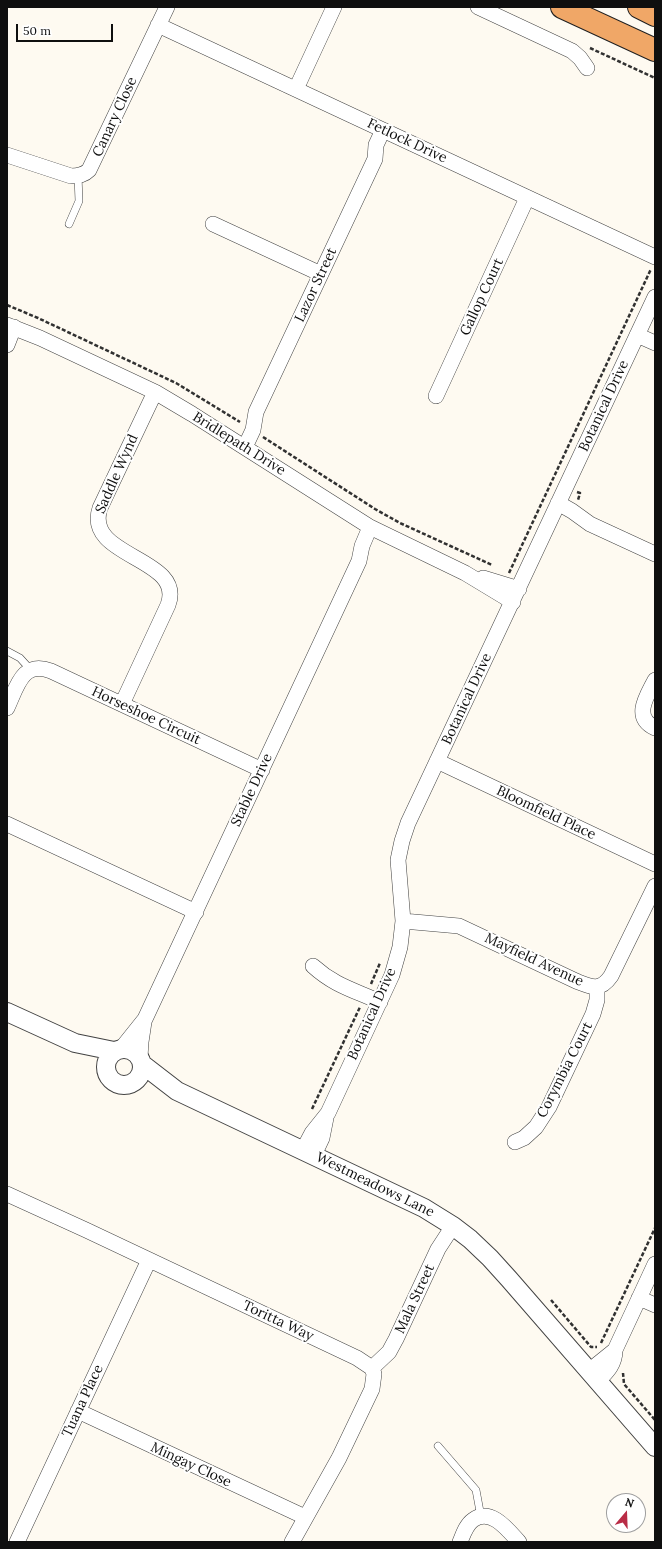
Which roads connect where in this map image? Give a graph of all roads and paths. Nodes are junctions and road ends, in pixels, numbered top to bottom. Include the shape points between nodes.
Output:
1 (167, 7) edge
2 (334, 7) edge
3 (478, 7) edge
4 (562, 7) edge
5 (639, 7) edge
6 (655, 15) edge
7 (158, 25) junction
8 (655, 50) edge
9 (620, 62) dead end
10 (587, 68) dead end
11 (655, 78) edge
12 (296, 89) junction
13 (387, 132) junction
14 (7, 155) edge
15 (78, 176) junction
16 (528, 198) junction
17 (69, 224) dead end
18 (213, 224) dead end
19 (655, 257) edge
20 (321, 274) junction
21 (655, 297) edge
22 (11, 326) edge
23 (637, 335) junction
24 (655, 343) edge
25 (7, 345) edge
26 (155, 392) junction
27 (436, 396) dead end
28 (240, 444) junction
29 (552, 480) dead end
30 (566, 487) junction
31 (577, 502) dead end
32 (556, 508) junction
33 (375, 530) junction
34 (655, 554) edge
35 (516, 595) junction
36 (7, 651) edge
37 (30, 669) junction
38 (655, 680) edge
39 (122, 704) junction
40 (7, 708) edge
41 (655, 728) edge
42 (437, 761) junction
43 (262, 770) junction
44 (7, 824) edge
45 (655, 864) edge
46 (655, 886) edge
47 (196, 912) junction
48 (403, 921) junction
49 (314, 966) dead end
50 (597, 987) junction
51 (380, 1002) junction
52 (7, 1012) edge
53 (145, 1020) junction
54 (75, 1043) junction
55 (118, 1050) junction
56 (141, 1060) junction
57 (106, 1069) junction
58 (132, 1083) junction
59 (177, 1091) junction
60 (516, 1142) dead end
61 (309, 1152) junction
62 (7, 1194) edge
63 (453, 1226) junction
64 (655, 1228) edge
65 (148, 1260) junction
66 (655, 1264) edge
67 (640, 1298) junction
68 (551, 1300) dead end
69 (655, 1305) edge
70 (601, 1344) junction
71 (615, 1350) junction
72 (372, 1368) junction
73 (625, 1368) dead end
74 (594, 1376) junction
75 (78, 1411) junction
76 (655, 1420) edge
77 (438, 1446) dead end
78 (655, 1447) edge
79 (481, 1517) junction
80 (305, 1518) junction
81 (17, 1542) edge
82 (292, 1542) edge
83 (460, 1542) edge
84 (519, 1542) edge

1 - 7 street, Canary Close
2 - 12 street
3 - 10 street via 572,51
4 - 8 highway
5 - 6 highway
7 - 12 street, Fetlock Drive
7 - 15 street, Canary Close via 94,164 86,173
9 - 11 path
12 - 13 street, Fetlock Drive
13 - 16 street, Fetlock Drive
13 - 20 street, Lazor Street via 384,149 375,159
14 - 15 street
15 - 17 lane via 79,201
16 - 19 street, Fetlock Drive
16 - 27 street, Gallop Court
18 - 20 street
20 - 28 street, Lazor Street via 256,412 245,425
21 - 23 street, Botanical Drive
22 - 25 street
22 - 26 street, Bridlepath Drive
23 - 24 street
23 - 30 street, Botanical Drive
26 - 28 street, Bridlepath Drive
26 - 39 street, Saddle Wynd via 100,508 97,521 98,528 105,537 161,575 171,589 168,605
28 - 33 street, Bridlepath Drive
29 - 30 path
30 - 31 path via 580,493
30 - 32 street, Botanical Drive
32 - 34 street via 568,519 590,524
32 - 35 street, Botanical Drive
33 - 35 street, Bridlepath Drive
33 - 43 street, Stable Drive via 367,553 359,561
35 - 42 street, Botanical Drive
36 - 37 lane via 18,656
37 - 39 street, Horseshoe Circuit via 44,668
37 - 40 street via 20,680
38 - 41 street via 642,712 645,721
39 - 43 street, Horseshoe Circuit
42 - 45 street, Bloomfield Place
42 - 48 street, Botanical Drive via 402,841 398,860
43 - 47 street, Stable Drive
44 - 47 street
46 - 50 street, Mayfield Avenue via 611,976 603,985
47 - 53 street, Stable Drive
48 - 50 street, Mayfield Avenue via 459,926 576,981
48 - 51 street, Botanical Drive via 400,947 392,975
49 - 51 street via 337,984
50 - 60 street, Corymbia Court via 593,1014 549,1107 536,1127
51 - 61 street, Botanical Drive via 328,1113 312,1133
52 - 54 street
53 - 55 street, Stable Drive
53 - 56 street, Stable Drive via 140,1042
54 - 55 street
54 - 57 street
55 - 56 street via 133,1050
55 - 57 street via 108,1059
56 - 58 street via 140,1075
56 - 59 street, Westmeadows Lane
57 - 58 street via 116,1083
58 - 59 street, Westmeadows Lane
59 - 61 street, Westmeadows Lane
61 - 63 street, Westmeadows Lane via 408,1199
62 - 65 street, Toritta Way
63 - 72 street, Mala Street via 438,1249 389,1352
63 - 74 street, Westmeadows Lane via 490,1258
64 - 70 path
65 - 72 street, Toritta Way via 357,1358
65 - 75 street, Tuana Place
66 - 67 street
67 - 69 street
67 - 71 street
68 - 70 path via 591,1347
70 - 71 path
71 - 74 street
72 - 80 street via 372,1389 339,1458
73 - 76 path via 622,1373 624,1384
74 - 78 street, Westmeadows Lane
75 - 80 street, Mingay Close
75 - 81 street, Tuana Place
77 - 79 lane via 476,1490
79 - 83 street via 473,1520
79 - 84 street via 500,1522
80 - 82 street

